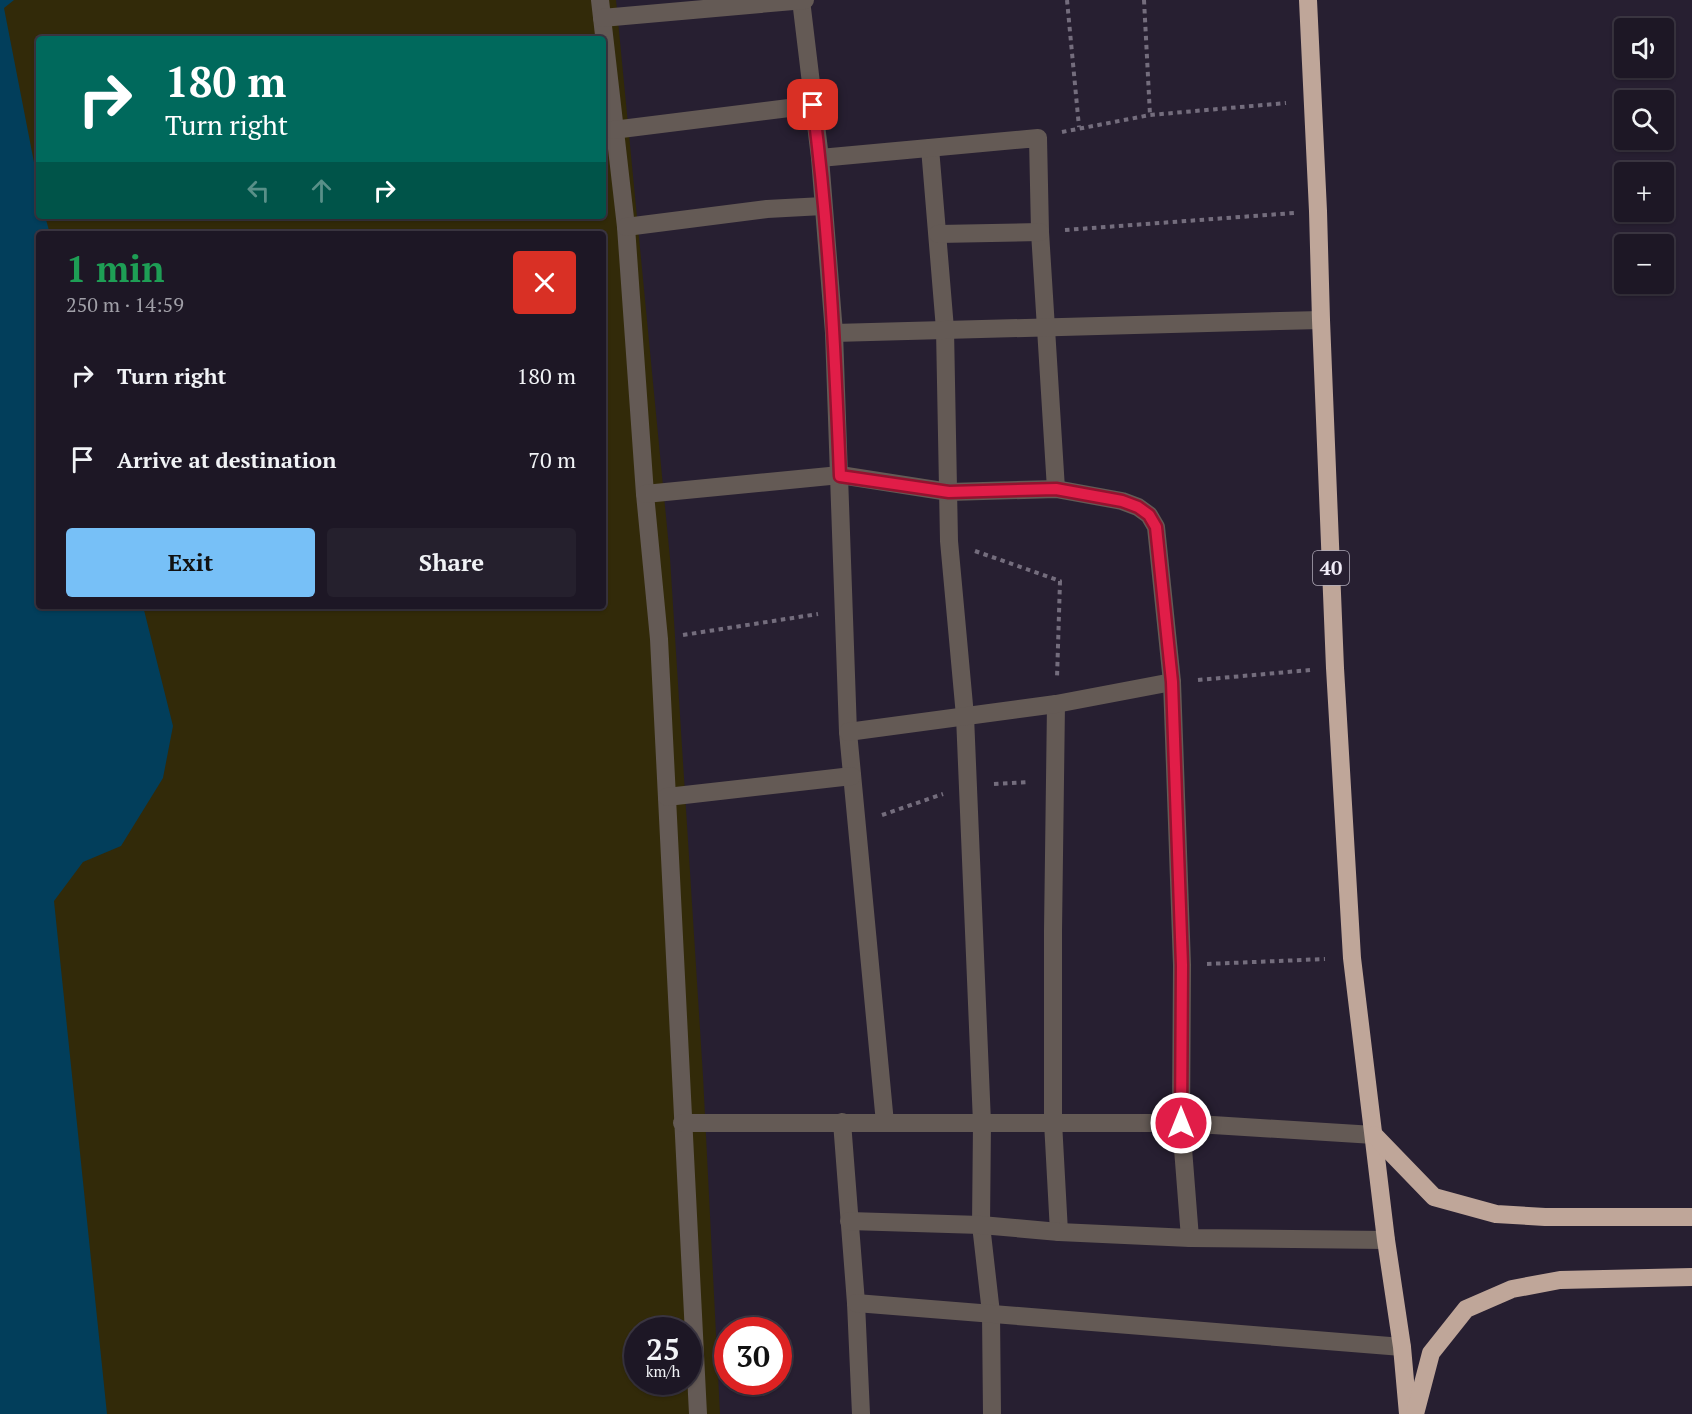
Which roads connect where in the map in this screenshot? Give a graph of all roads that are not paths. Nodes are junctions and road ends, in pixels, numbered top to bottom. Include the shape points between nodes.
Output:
1 (803, 0) edge
2 (1308, 0) edge
3 (601, 9) edge
4 (604, 36) edge
5 (606, 56) edge
6 (813, 105) junction
7 (614, 130) junction
8 (930, 148) junction
9 (820, 158) junction
10 (823, 206) junction
11 (626, 227) junction
12 (1040, 232) junction
13 (938, 234) junction
14 (1321, 320) junction
15 (1047, 327) junction
16 (945, 328) junction
17 (834, 333) junction
18 (840, 476) junction
19 (1056, 489) junction
20 (949, 492) junction
21 (645, 494) junction
22 (1172, 682) junction
23 (1056, 704) junction
24 (965, 716) junction
25 (848, 732) junction
26 (852, 776) junction
27 (667, 797) junction
28 (842, 1122) junction
29 (1053, 1122) junction
30 (682, 1123) junction
31 (885, 1123) junction
32 (982, 1123) junction
33 (1181, 1123) junction
34 (1374, 1135) junction
35 (1692, 1217) edge
36 (849, 1221) junction
37 (981, 1225) junction
38 (1059, 1232) junction
39 (1190, 1238) junction
40 (1386, 1240) junction
41 (1692, 1277) edge
42 (856, 1303) junction
43 (991, 1313) junction
44 (1401, 1347) junction
45 (698, 1414) edge
46 (861, 1414) edge
47 (992, 1414) edge
48 (1408, 1414) edge
49 (1416, 1414) edge

1 - 3 street
1 - 6 street
2 - 14 highway, 40
3 - 4 street
5 - 7 street
6 - 7 street
6 - 9 street
7 - 11 street
8 - 9 street
8 - 12 street via 1038,138
8 - 13 street
9 - 10 street
10 - 11 street
10 - 17 street
11 - 21 street
12 - 13 street
12 - 15 street
13 - 16 street
14 - 15 street
14 - 34 highway, 40 via 1352,958
15 - 16 street
15 - 19 street
16 - 17 street
16 - 20 street
17 - 18 street
18 - 20 street
18 - 21 street
18 - 25 street
19 - 20 street
19 - 22 street via 1122,501 1149,515 1156,527
20 - 24 street via 949,541
21 - 27 street via 659,639
22 - 23 street
22 - 33 street via 1182,965
23 - 24 street
23 - 29 street
24 - 25 street
24 - 32 street
25 - 26 street
26 - 27 street
26 - 31 street
27 - 30 street
28 - 30 street
28 - 31 street
28 - 36 street
29 - 32 street
29 - 33 street
29 - 38 street
30 - 45 street
31 - 32 street
32 - 37 street
33 - 34 street
33 - 39 street
34 - 35 highway via 1434,1197 1496,1214
34 - 40 highway
36 - 37 street
36 - 42 street
37 - 38 street
37 - 43 street
38 - 39 street
39 - 40 street
40 - 44 highway
41 - 49 highway via 1560,1280 1512,1289 1466,1309 1431,1353
42 - 43 street
42 - 46 street
43 - 44 street
43 - 47 street
44 - 48 highway

